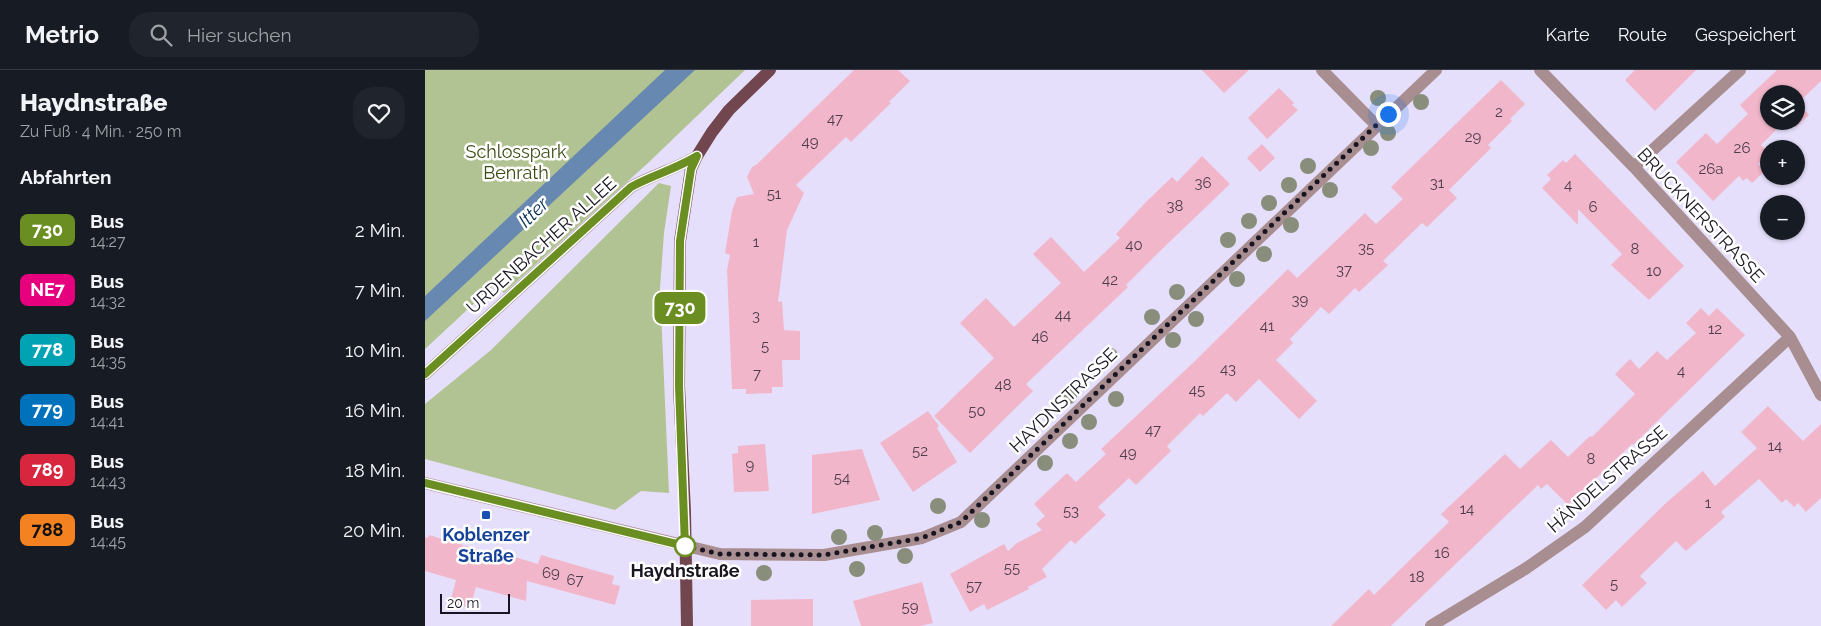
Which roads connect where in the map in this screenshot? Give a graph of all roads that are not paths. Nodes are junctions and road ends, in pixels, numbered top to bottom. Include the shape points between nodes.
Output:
1 (770, 70) edge
2 (1322, 70) edge
3 (1436, 70) edge
4 (1540, 70) edge
5 (1740, 70) edge
6 (1376, 125) junction
7 (697, 156) junction
8 (1634, 168) junction
9 (1791, 337) junction
10 (425, 374) edge
11 (1821, 395) edge
12 (425, 483) edge
13 (685, 546) junction
14 (687, 626) edge
15 (1431, 626) edge

1 - 7 main road via 729,110
2 - 6 street
3 - 6 street, HAYDNSTRASSE
4 - 8 street, BRUCKNERSTRASSE
5 - 8 street
6 - 13 street, HAYDNSTRASSE via 961,522 922,538 824,555 720,554
7 - 10 street, URDENBACHER ALLEE via 631,187
7 - 13 main road via 691,169 680,241 679,386
8 - 9 street, BRUCKNERSTRASSE
9 - 11 street, BRUCKNERSTRASSE
9 - 15 street, HÄNDELSTRASSE via 1585,526 1525,569
12 - 13 street, HAYDNSTRASSE
13 - 14 main road

